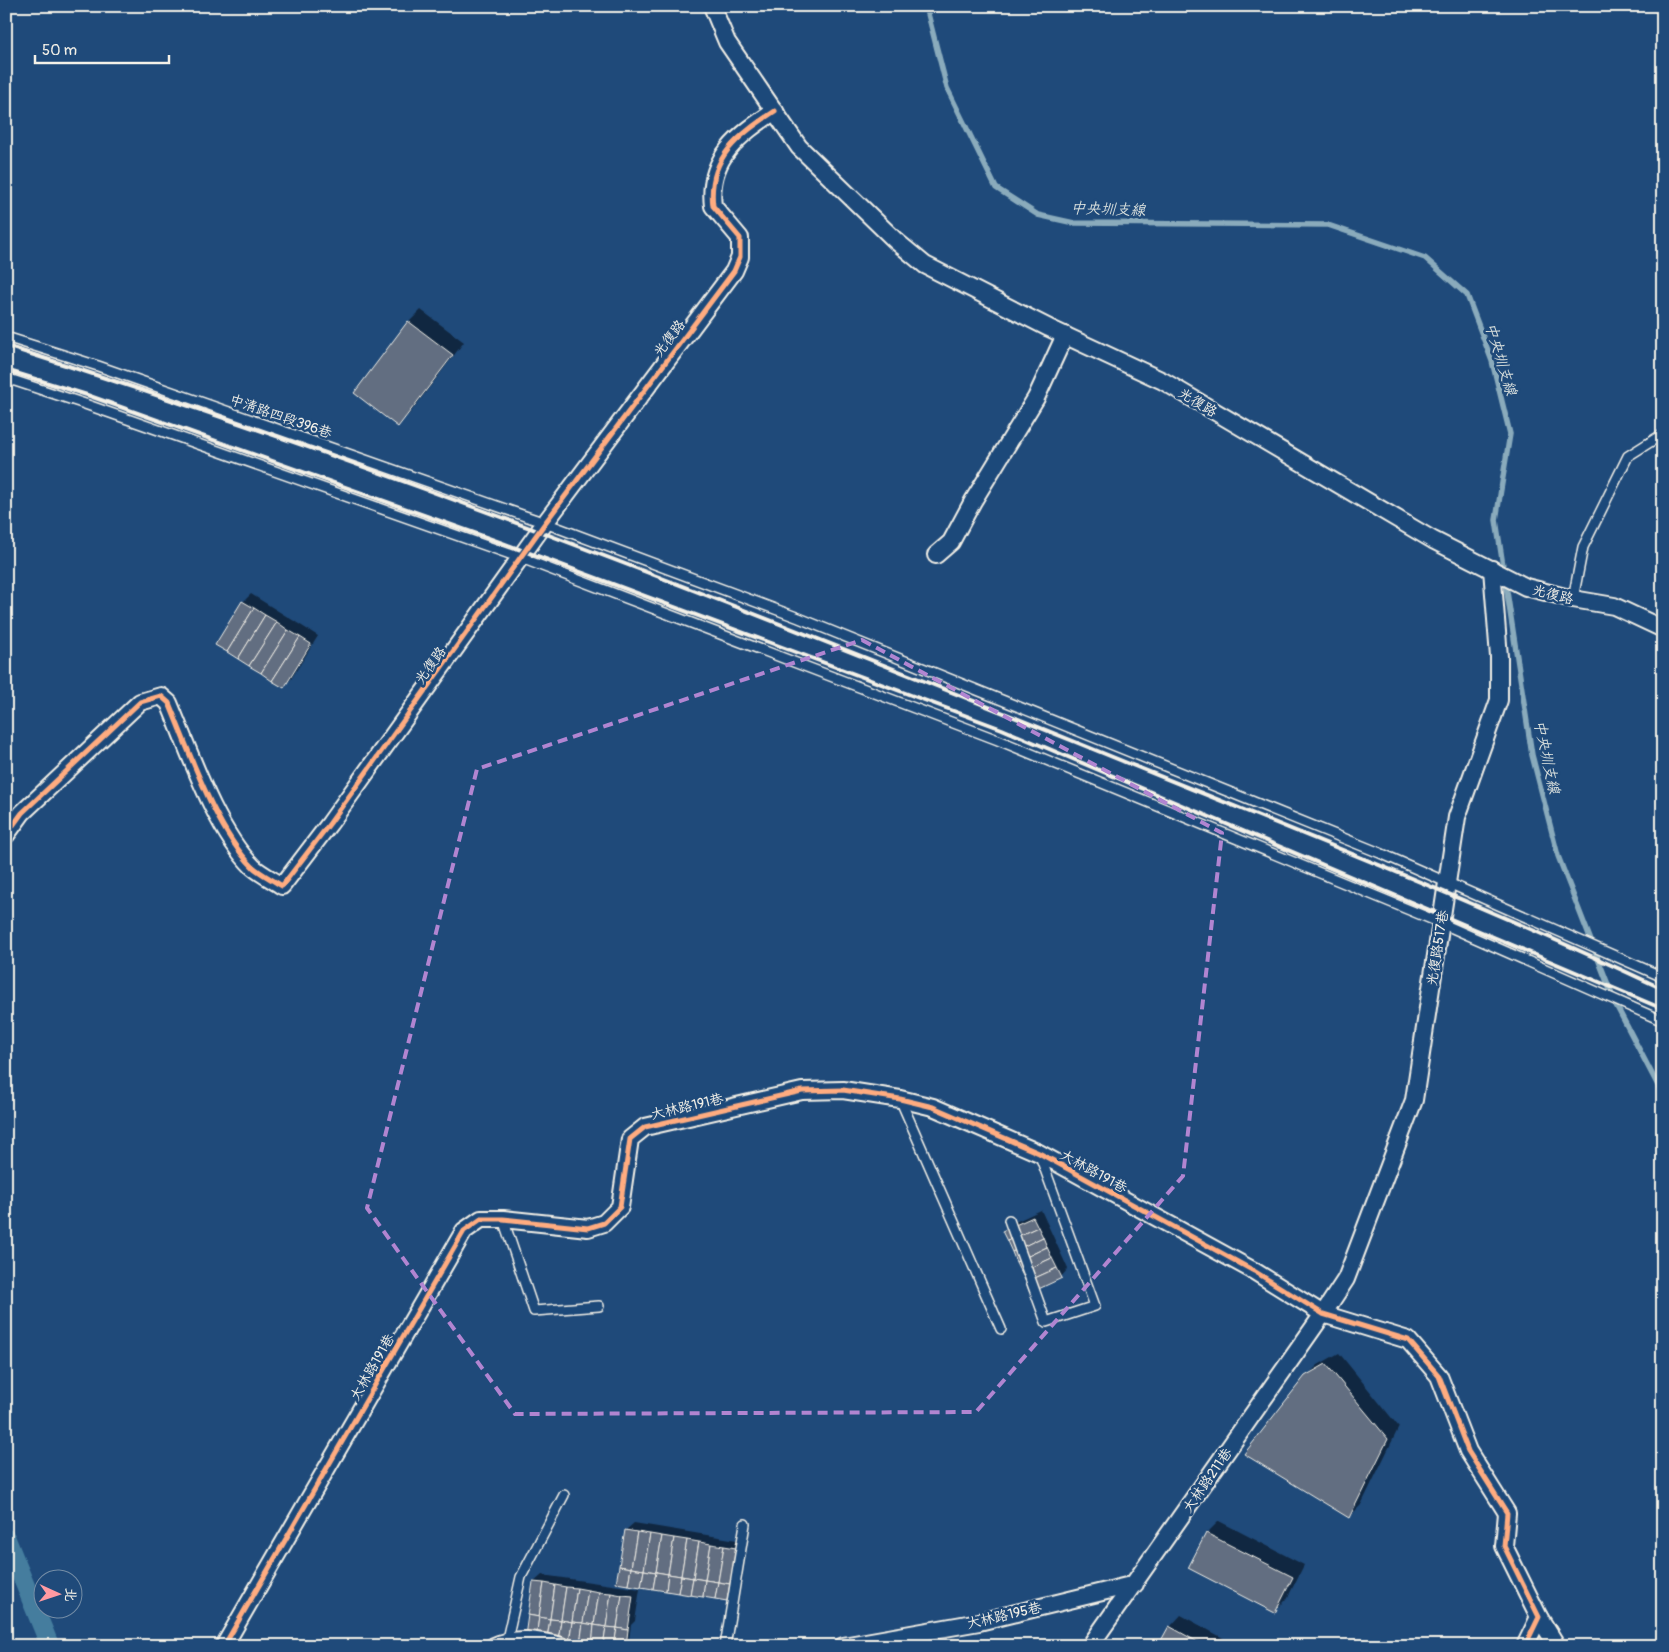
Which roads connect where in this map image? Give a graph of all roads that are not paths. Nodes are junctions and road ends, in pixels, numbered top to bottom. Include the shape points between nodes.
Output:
1 (712, 6) edge
2 (775, 111) junction
3 (1065, 335) junction
4 (6, 338) edge
5 (6, 378) edge
6 (1663, 434) edge
7 (545, 523) junction
8 (936, 555) dead end
9 (521, 558) junction
10 (1492, 570) junction
11 (1573, 599) junction
12 (1663, 629) edge
13 (9, 830) edge
14 (1447, 882) junction
15 (1441, 923) junction
16 (1663, 977) edge
17 (1663, 1021) edge
18 (900, 1099) junction
19 (1039, 1153) junction
20 (503, 1219) junction
21 (1009, 1220) dead end
22 (599, 1306) dead end
23 (1324, 1314) junction
24 (1001, 1329) dead end
25 (564, 1495) dead end
26 (746, 1524) dead end
27 (1135, 1584) junction
28 (1539, 1617) junction
29 (501, 1642) edge
30 (224, 1646) edge
31 (561, 1646) edge
32 (725, 1646) edge
33 (842, 1646) edge
34 (1090, 1646) edge
35 (1525, 1646) edge
36 (1557, 1646) edge

1 - 2 street, 光復路 via 727,42
2 - 3 street, 光復路 via 799,146 925,265
2 - 7 street, 光復路 via 745,131 725,150 713,179 713,206 740,238 740,257 734,271
3 - 8 street via 1036,398 973,500 952,542
3 - 10 street, 光復路 via 1163,381 1433,540
4 - 7 lane, 中清路四段396巷 via 98,366
5 - 9 lane
6 - 11 lane via 1628,456 1583,547
7 - 9 street, 光復路
7 - 14 lane, 中清路四段396巷 via 799,618
9 - 13 street, 光復路 via 282,886 254,867 232,840 207,792 169,703 161,696 140,702
9 - 15 lane via 998,740
10 - 11 street, 光復路 via 1526,587
10 - 14 street, 光復路517巷 via 1499,700 1457,817
11 - 12 street, 光復路 via 1614,606
14 - 15 street, 光復路517巷
14 - 16 lane, 中清路四段396巷
15 - 17 lane
15 - 23 street, 光復路517巷 via 1414,1100 1346,1279
18 - 19 street, 大林路191巷 via 933,1107
18 - 20 street, 大林路191巷 via 843,1090 802,1091 644,1127 630,1138 620,1207 604,1223 588,1228
18 - 24 lane
19 - 21 lane via 1095,1306 1046,1322
19 - 23 street, 大林路191巷 via 1254,1271
20 - 22 lane via 534,1311
20 - 30 street, 大林路191巷 via 481,1219 464,1231
23 - 27 street, 大林路211巷
23 - 28 street, 大林路191巷 via 1408,1340 1439,1376 1468,1451 1507,1513 1504,1546
25 - 29 lane via 521,1577
26 - 32 lane
27 - 33 street, 大林路195巷 via 979,1622
27 - 34 street, 大林路211巷
28 - 35 street
28 - 36 street, 大林路191巷
29 - 31 street via 542,1641

